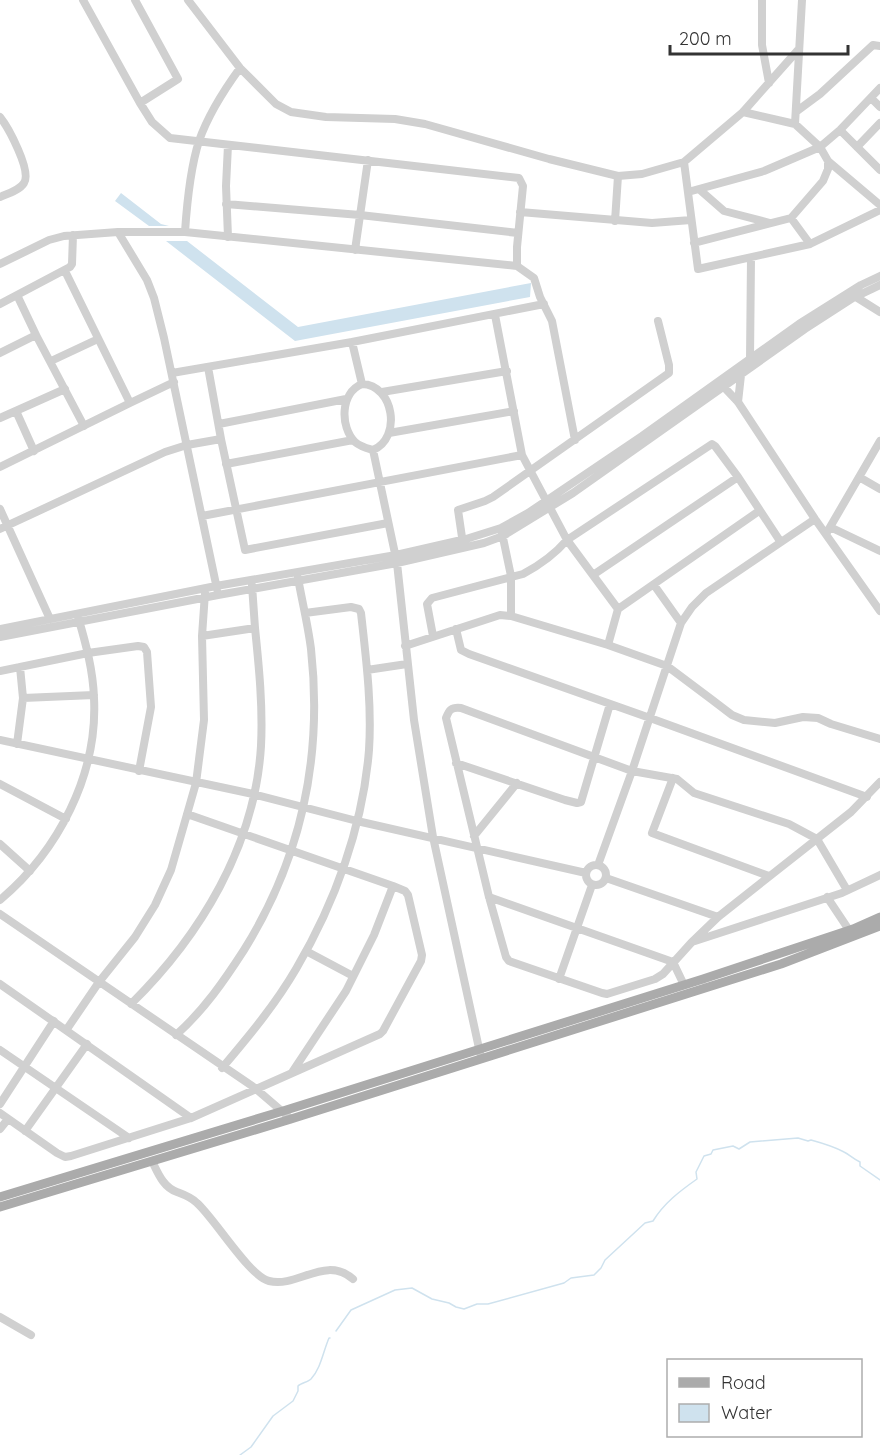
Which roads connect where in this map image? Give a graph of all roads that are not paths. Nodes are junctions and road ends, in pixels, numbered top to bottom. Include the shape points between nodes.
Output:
1 (83, 0) edge
2 (135, 0) edge
3 (188, 0) edge
4 (762, 0) edge
5 (802, 0) edge
6 (880, 46) edge
7 (798, 51) junction
8 (240, 68) junction
9 (769, 84) junction
10 (880, 88) edge
11 (871, 98) junction
12 (140, 104) junction
13 (880, 106) edge
14 (797, 111) junction
15 (743, 112) junction
16 (0, 118) edge
17 (880, 123) edge
18 (795, 124) junction
19 (840, 130) junction
20 (199, 142) junction
21 (228, 145) junction
22 (820, 147) junction
23 (857, 147) junction
24 (368, 160) junction
25 (828, 161) junction
26 (684, 162) junction
27 (880, 170) edge
28 (618, 176) junction
29 (700, 190) junction
30 (688, 192) junction
31 (0, 197) edge
32 (226, 204) junction
33 (880, 205) edge
34 (880, 210) edge
35 (520, 212) junction
36 (360, 215) junction
37 (790, 218) junction
38 (691, 220) junction
39 (615, 221) junction
40 (773, 224) junction
41 (118, 232) junction
42 (185, 232) junction
43 (518, 233) junction
44 (73, 235) junction
45 (228, 237) junction
46 (694, 243) junction
47 (810, 244) junction
48 (355, 250) junction
49 (751, 258) junction
50 (0, 264) edge
51 (517, 266) junction
52 (65, 271) junction
53 (879, 281) edge
54 (17, 296) junction
55 (856, 297) junction
56 (542, 301) junction
57 (842, 301) junction
58 (0, 304) edge
59 (880, 312) edge
60 (495, 315) junction
61 (658, 321) dead end
62 (36, 335) junction
63 (98, 339) junction
64 (352, 342) junction
65 (767, 351) junction
66 (0, 353) edge
67 (750, 359) junction
68 (51, 361) junction
69 (208, 367) junction
70 (507, 371) junction
71 (172, 373) junction
72 (741, 375) junction
73 (174, 382) junction
74 (362, 384) junction
75 (721, 385) junction
76 (65, 389) junction
77 (382, 392) junction
78 (346, 399) junction
79 (130, 402) junction
80 (738, 402) junction
81 (16, 411) junction
82 (514, 411) junction
83 (0, 418) edge
84 (219, 424) junction
85 (84, 426) junction
86 (389, 433) junction
87 (221, 439) junction
88 (353, 440) junction
89 (575, 440) junction
90 (880, 441) edge
91 (187, 445) junction
92 (34, 450) junction
93 (373, 450) junction
94 (522, 455) junction
95 (226, 464) junction
96 (0, 467) edge
97 (531, 471) junction
98 (738, 477) junction
99 (859, 477) junction
100 (380, 483) junction
101 (880, 489) edge
102 (547, 505) junction
103 (0, 509) edge
104 (235, 509) junction
105 (759, 511) junction
106 (202, 516) junction
107 (814, 519) junction
108 (388, 523) junction
109 (4, 527) edge
110 (828, 530) junction
111 (502, 532) junction
112 (567, 540) junction
113 (780, 541) junction
114 (463, 544) junction
115 (880, 551) edge
116 (397, 559) junction
117 (593, 575) junction
118 (297, 576) junction
119 (511, 576) junction
120 (252, 584) junction
121 (654, 585) junction
122 (216, 586) junction
123 (206, 588) junction
124 (218, 595) junction
125 (205, 597) junction
126 (147, 604) junction
127 (618, 609) junction
128 (880, 611) edge
129 (305, 613) junction
130 (512, 615) junction
131 (79, 617) junction
132 (50, 619) junction
133 (681, 623) junction
134 (31, 627) junction
135 (255, 628) junction
136 (0, 629) edge
137 (456, 629) junction
138 (202, 636) junction
139 (433, 636) junction
140 (0, 637) edge
141 (608, 645) junction
142 (405, 646) junction
143 (88, 653) junction
144 (407, 664) junction
145 (668, 666) junction
146 (20, 667) junction
147 (367, 670) junction
148 (0, 671) edge
149 (94, 695) junction
150 (23, 698) junction
151 (610, 704) junction
152 (650, 718) junction
153 (880, 739) edge
154 (0, 740) edge
155 (17, 744) junction
156 (594, 757) junction
157 (88, 759) junction
158 (456, 763) junction
159 (139, 771) junction
160 (632, 771) junction
161 (673, 778) junction
162 (196, 783) junction
163 (517, 783) junction
164 (0, 784) edge
165 (879, 785) edge
166 (254, 794) junction
167 (867, 797) junction
168 (305, 808) junction
169 (187, 814) junction
170 (66, 819) junction
171 (357, 821) junction
172 (244, 834) junction
173 (474, 836) junction
174 (433, 837) junction
175 (817, 839) junction
176 (0, 844) edge
177 (477, 847) junction
178 (291, 851) junction
179 (598, 865) junction
180 (342, 868) junction
181 (30, 871) junction
182 (586, 873) junction
183 (880, 874) edge
184 (769, 876) junction
185 (606, 878) junction
186 (591, 885) junction
187 (393, 886) junction
188 (847, 890) junction
189 (489, 897) junction
190 (828, 897) junction
191 (0, 900) edge
192 (0, 914) edge
193 (718, 917) junction
194 (880, 917) edge
195 (880, 926) edge
196 (576, 927) junction
197 (849, 930) junction
198 (691, 943) junction
199 (306, 951) junction
200 (673, 962) junction
201 (353, 976) junction
202 (559, 980) junction
203 (99, 982) junction
204 (0, 984) edge
205 (684, 985) junction
206 (131, 1004) junction
207 (54, 1021) junction
208 (67, 1029) junction
209 (176, 1035) junction
210 (87, 1044) junction
211 (0, 1050) edge
212 (480, 1053) junction
213 (25, 1067) junction
214 (222, 1068) junction
215 (292, 1073) junction
216 (255, 1088) junction
217 (56, 1089) junction
218 (0, 1104) edge
219 (283, 1111) junction
220 (0, 1113) edge
221 (191, 1118) junction
222 (8, 1119) junction
223 (291, 1119) junction
224 (0, 1129) edge
225 (25, 1131) junction
226 (129, 1138) junction
227 (152, 1161) junction
228 (0, 1197) edge
229 (0, 1207) edge
230 (352, 1279) dead end
231 (0, 1317) edge
232 (31, 1335) dead end

1 - 12 street
2 - 12 street via 178,80
3 - 8 street
4 - 9 street via 762,45
5 - 7 street
6 - 14 street via 873,45
7 - 9 street
7 - 14 street
8 - 20 street
8 - 28 street via 276,104 291,112 425,124
9 - 15 street
10 - 11 street
11 - 13 street
11 - 19 street
12 - 20 street via 163,134
14 - 18 street
15 - 18 street
15 - 26 street
16 - 31 street via 20,154 26,177 20,188
17 - 23 street
18 - 22 street
19 - 22 street
19 - 23 street
20 - 21 street
20 - 42 street
21 - 24 street
21 - 32 street
22 - 25 street
22 - 29 street via 764,171
23 - 27 street
24 - 35 street via 519,178 523,186
24 - 36 street
25 - 33 street
25 - 37 street via 823,181
26 - 28 street via 642,174
26 - 30 street
28 - 39 street
29 - 30 street
29 - 40 street via 724,212
30 - 38 street
32 - 36 street
32 - 45 street
34 - 47 street
35 - 39 street
35 - 43 street
36 - 43 street
36 - 48 street
37 - 40 street
37 - 47 street
38 - 39 street
38 - 46 street
40 - 46 street
41 - 42 street
41 - 44 street
41 - 71 street via 154,298
42 - 45 street
43 - 51 street
44 - 50 street via 49,240
44 - 52 street via 72,264
45 - 48 street
46 - 49 street via 698,269
47 - 49 street
48 - 51 street
49 - 67 street
51 - 56 street via 534,278
52 - 54 street
52 - 63 street
53 - 55 street
53 - 57 street
54 - 58 street
54 - 62 street
55 - 57 street
55 - 59 street
56 - 60 street
56 - 89 street via 556,332
57 - 65 street
60 - 64 street
60 - 70 street
61 - 89 street via 669,373
62 - 66 street
62 - 68 street
63 - 68 street
63 - 79 street
64 - 69 street
64 - 74 street
65 - 67 street
65 - 72 street
67 - 75 street
68 - 76 street
69 - 71 street
69 - 84 street
70 - 77 street
70 - 82 street
71 - 73 street
72 - 75 street
72 - 80 street
73 - 79 street
73 - 91 street
74 - 77 street
74 - 78 street
75 - 80 street
75 - 102 street
76 - 81 street
76 - 85 street
77 - 86 street via 391,415
78 - 84 street
78 - 88 street via 345,420
79 - 85 street
80 - 107 street
81 - 83 street
81 - 92 street
82 - 86 street
82 - 94 street
84 - 87 street
85 - 92 street
86 - 93 street
87 - 91 street
87 - 95 street
88 - 93 street
88 - 95 street
89 - 97 street
90 - 99 street
91 - 106 street
91 - 109 street
92 - 96 street
93 - 100 street
94 - 97 street
94 - 100 street
95 - 104 street
97 - 102 street
97 - 114 street via 485,501 458,510
98 - 105 street
98 - 112 street via 716,446 709,445
98 - 117 street
99 - 101 street
99 - 110 street
100 - 104 street
100 - 108 street
102 - 111 street
102 - 112 street
103 - 109 street
104 - 106 street
104 - 108 street via 245,550
105 - 113 street
105 - 121 street
106 - 122 street
107 - 110 street
107 - 113 street
108 - 116 street
109 - 132 street
110 - 115 street
110 - 128 street
111 - 114 street
111 - 119 street
112 - 117 street
112 - 119 street via 531,569
113 - 133 street via 706,593
114 - 116 street
116 - 118 street
116 - 142 street
117 - 127 street
118 - 120 street
118 - 129 street
119 - 130 street
119 - 139 street via 432,598 427,604
120 - 122 street
120 - 124 street
120 - 135 street
121 - 127 street
121 - 133 street
122 - 123 street
122 - 124 street
123 - 125 street
123 - 126 street
124 - 125 street
125 - 126 street
125 - 138 street
126 - 131 street
127 - 141 street
129 - 147 street via 359,609
129 - 168 street via 311,650 313,712
130 - 137 street
130 - 141 street
131 - 132 street
131 - 134 street
131 - 143 street
132 - 134 street
133 - 145 street
134 - 136 street
134 - 140 street
135 - 138 street
135 - 166 street via 262,719
137 - 139 street
137 - 151 street via 461,650 469,654
138 - 162 street via 204,720
139 - 142 street
141 - 145 street
142 - 144 street
143 - 146 street
143 - 149 street
143 - 159 street via 138,646 147,652 151,707
144 - 147 street
144 - 174 street
145 - 152 street
145 - 153 street via 744,720 775,723 818,718
146 - 148 street
146 - 150 street
147 - 171 street via 369,749
149 - 150 street
149 - 157 street
150 - 155 street
151 - 152 street
151 - 156 street
152 - 160 street
152 - 167 street
154 - 155 street
155 - 157 street
156 - 158 street via 453,707 446,718
156 - 160 street
156 - 163 street via 581,802
157 - 159 street
157 - 170 street
158 - 163 street
158 - 173 street
159 - 162 street
160 - 161 street
160 - 179 street
161 - 175 street via 694,792 789,824
161 - 184 street via 652,833
162 - 166 street
162 - 169 street
163 - 173 street
164 - 170 street
165 - 167 street
166 - 168 street
166 - 172 street
167 - 175 street
168 - 171 street
168 - 178 street
169 - 172 street
169 - 203 street via 171,870 155,905
170 - 181 street
171 - 174 street
171 - 180 street
172 - 178 street
172 - 206 street via 222,884 191,933 160,975
173 - 177 street
174 - 177 street
174 - 212 street
175 - 184 street
175 - 188 street
176 - 181 street
177 - 182 street
177 - 189 street
178 - 180 street
178 - 209 street via 253,934 208,1002
179 - 182 street
179 - 185 street
180 - 187 street
180 - 199 street
181 - 191 street
182 - 186 street
183 - 188 street
184 - 193 street
185 - 186 street via 602,884
185 - 193 street
186 - 196 street
187 - 201 street
187 - 215 street via 405,891 410,899 422,955 419,966 380,1034
188 - 190 street
189 - 196 street
189 - 202 street via 509,962
190 - 197 street
190 - 198 street
192 - 203 street
193 - 198 street
194 - 197 main road
195 - 212 main road via 781,964
196 - 200 street
196 - 202 street
197 - 205 main road
198 - 200 street
199 - 201 street
199 - 214 street via 256,1028
200 - 202 street via 655,979 607,994
200 - 205 street
201 - 215 street
203 - 206 street
203 - 208 street
204 - 207 street
205 - 212 main road
206 - 209 street
207 - 208 street
207 - 213 street
208 - 210 street
209 - 214 street
210 - 217 street
210 - 221 street
211 - 213 street
212 - 219 main road
212 - 223 main road
213 - 217 street
213 - 218 street
214 - 216 street
215 - 216 street
216 - 219 street
216 - 221 street
217 - 225 street
217 - 226 street
219 - 223 street
219 - 228 main road
220 - 222 street
221 - 226 street
222 - 224 street
222 - 225 street
223 - 227 main road
225 - 226 street via 65,1157
227 - 229 main road
227 - 230 street via 168,1188 198,1204 264,1279 284,1283 309,1273 340,1271
231 - 232 street

